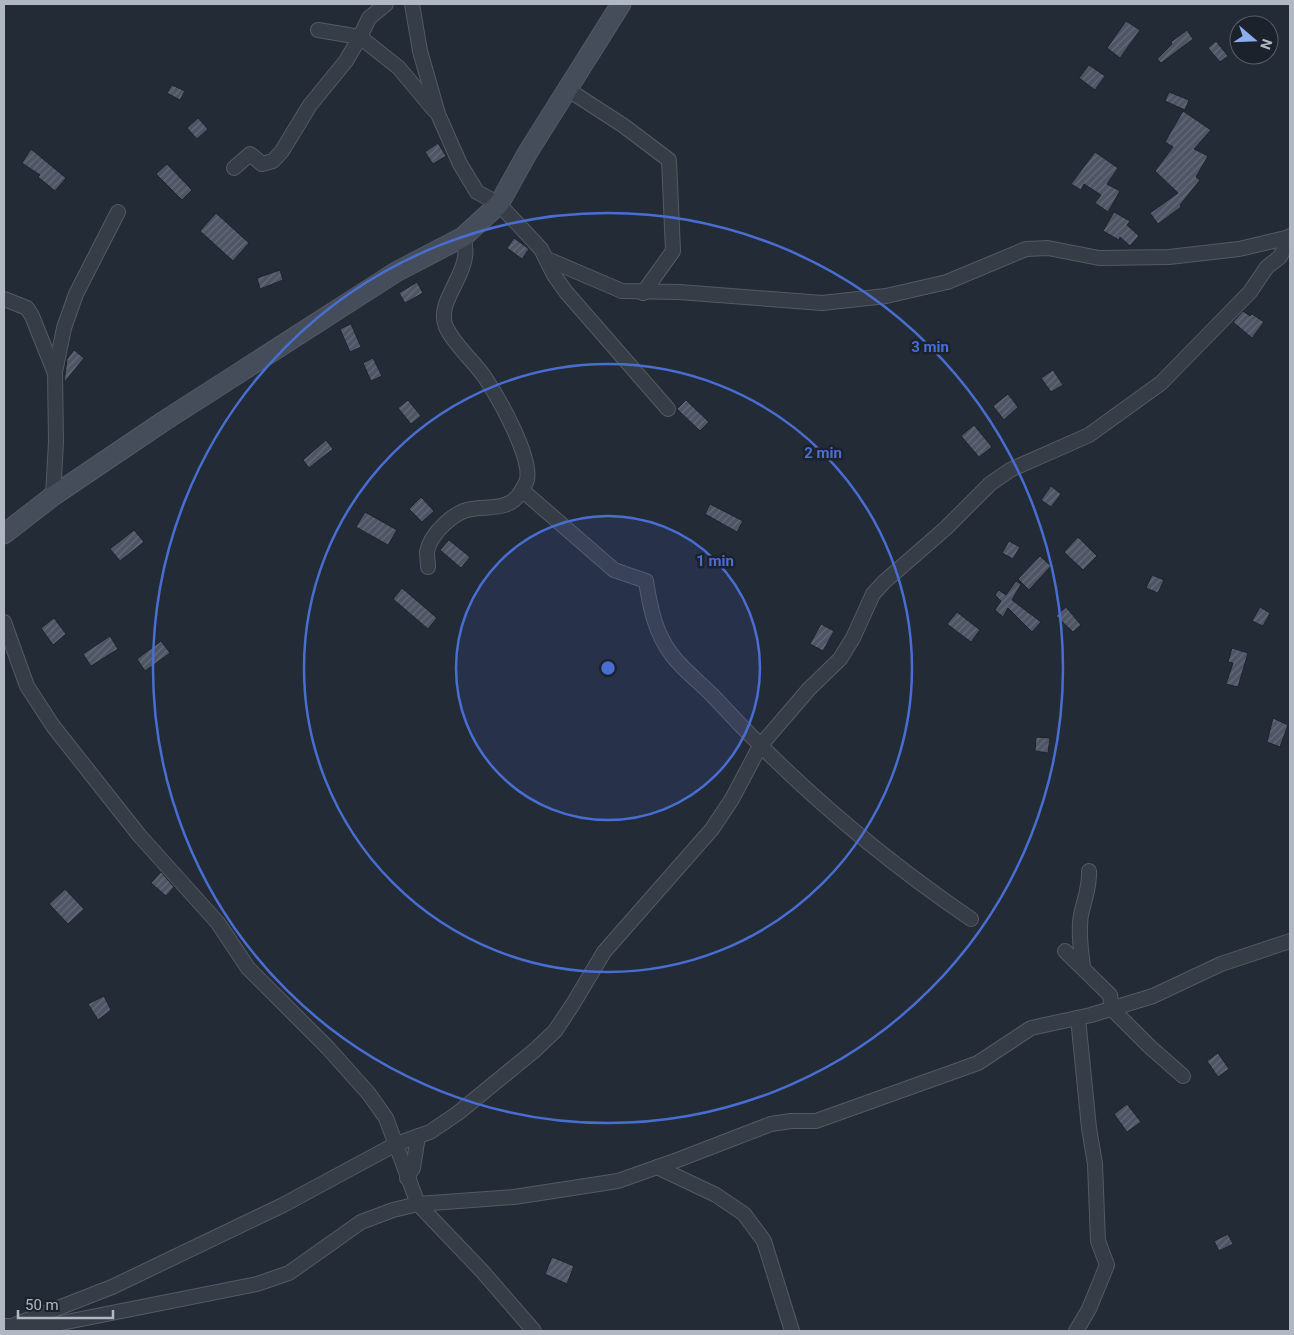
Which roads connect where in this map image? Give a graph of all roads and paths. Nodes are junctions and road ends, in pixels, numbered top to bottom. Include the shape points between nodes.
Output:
1 (386, 4) edge
2 (412, 4) edge
3 (621, 4) edge
4 (369, 18) junction
5 (318, 30) dead end
6 (334, 32) junction
7 (360, 37) junction
8 (350, 55) junction
9 (381, 55) junction
10 (567, 89) junction
11 (438, 114) junction
12 (234, 168) dead end
13 (499, 204) junction
14 (118, 212) dead end
15 (1290, 237) edge
16 (463, 238) junction
17 (1260, 246) junction
18 (1280, 257) junction
19 (547, 259) junction
20 (643, 293) junction
21 (4, 299) edge
22 (55, 372) junction
23 (668, 409) dead end
24 (522, 490) junction
25 (52, 496) junction
26 (4, 534) edge
27 (428, 567) dead end
28 (4, 622) edge
29 (760, 746) junction
30 (1089, 871) dead end
31 (971, 919) dead end
32 (1290, 941) edge
33 (1065, 951) dead end
34 (1083, 967) junction
35 (1112, 1009) junction
36 (1078, 1018) junction
37 (1183, 1076) dead end
38 (418, 1136) junction
39 (396, 1144) junction
40 (657, 1167) junction
41 (408, 1178) junction
42 (418, 1204) junction
43 (8, 1326) edge
44 (534, 1331) edge
45 (792, 1331) edge
46 (1076, 1331) edge

1 - 4 street
2 - 11 street via 420,51
3 - 10 main road
4 - 6 street
4 - 7 street
5 - 6 street
6 - 7 street
7 - 8 street
7 - 9 street
8 - 9 street via 367,51
8 - 12 street via 310,104 282,151 272,161 262,164 250,154
9 - 11 street via 398,68
10 - 13 main road
10 - 20 street via 669,160 673,251
11 - 13 street via 460,164 477,192
13 - 16 main road
13 - 19 street
14 - 22 street via 76,294 64,328
15 - 17 street
15 - 18 street
16 - 24 street via 466,259 443,314 446,328 486,379 515,433 525,459 527,480
16 - 25 main road via 396,272
17 - 18 street via 1270,248
17 - 20 street via 1124,259 1099,258 1048,248 1026,249 947,282 886,296 822,303 679,292
18 - 29 street via 1267,267 1226,319 1161,383 1089,435 1010,470 990,484 884,582 873,594 840,659
19 - 20 street via 622,291
19 - 23 street via 566,292
21 - 22 street via 27,308
22 - 25 street via 56,442
24 - 27 street via 509,505 470,509 457,514 432,540 427,551
24 - 29 street via 614,570 646,581 651,616 672,655
25 - 26 main road
28 - 39 street via 27,686 53,726 139,835 218,923 248,968 369,1094 386,1118
29 - 31 street via 815,799 879,852
29 - 38 street via 712,830 604,952 555,1031 458,1113 430,1132
30 - 34 street via 1080,932
32 - 35 street via 1221,964 1153,996
33 - 34 street
34 - 35 street via 1110,995
35 - 36 street
35 - 37 street
36 - 40 street via 1031,1028 978,1063 888,1097 816,1121 792,1120 771,1124
36 - 46 street via 1095,1164 1098,1241 1107,1265
38 - 39 street
38 - 41 street via 413,1168
39 - 41 street
39 - 43 street via 283,1205 121,1282
40 - 42 street via 618,1180 514,1197
40 - 45 street via 716,1195 744,1214 764,1241
41 - 42 street
42 - 43 street via 361,1222 289,1273 273,1280 36,1328
42 - 44 street

